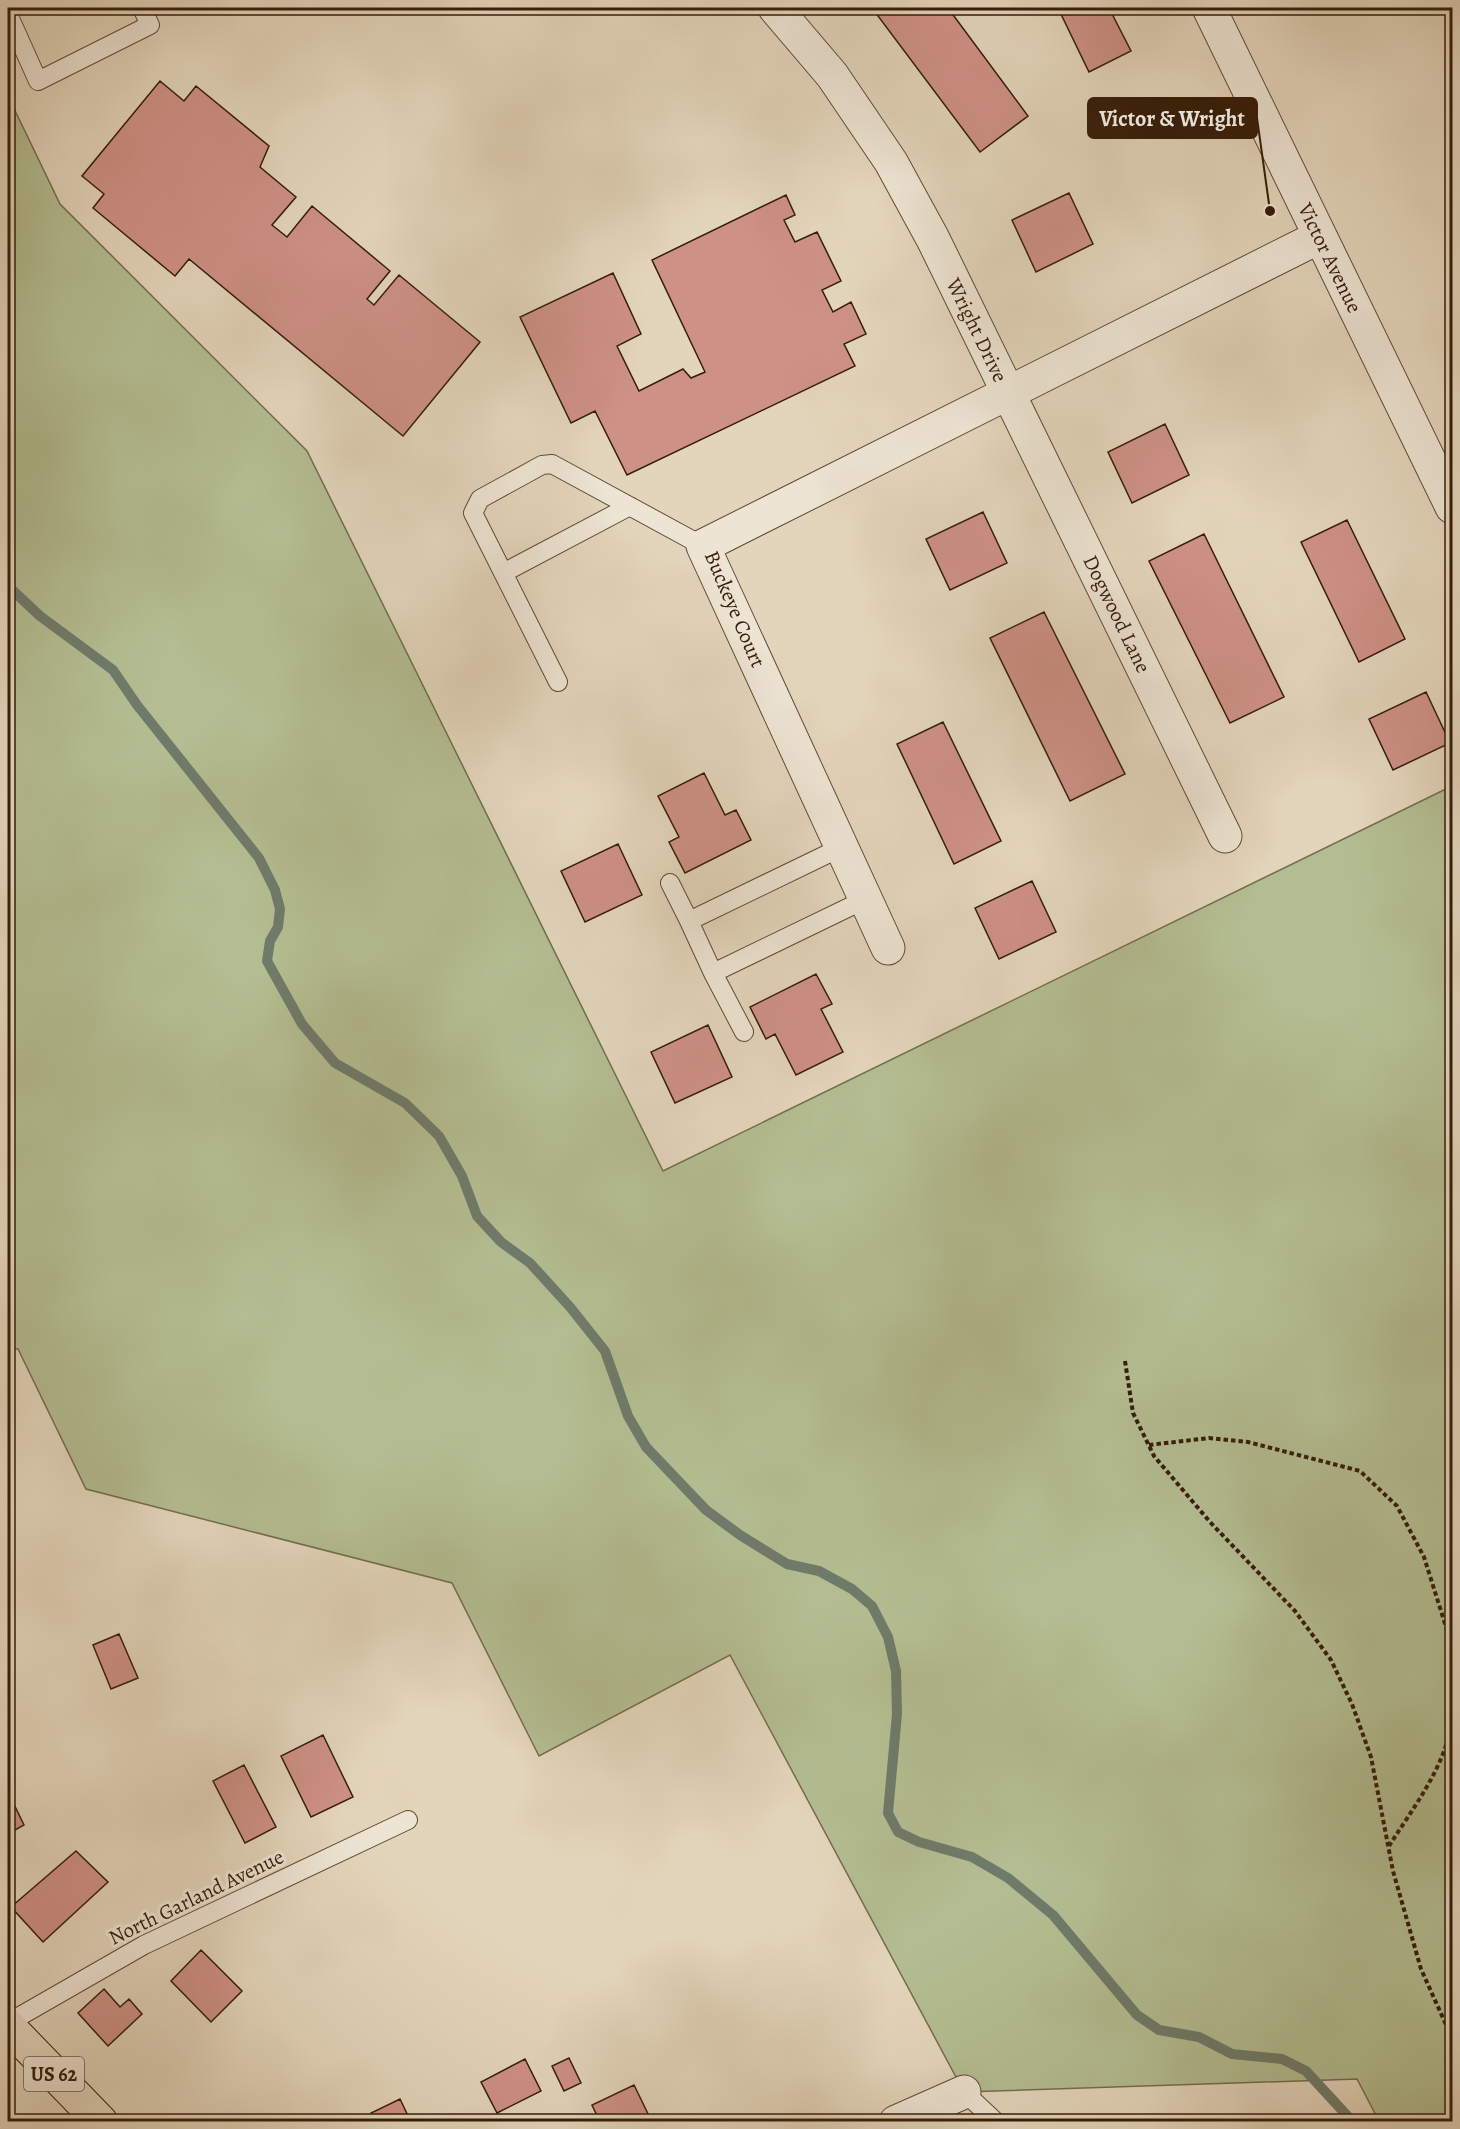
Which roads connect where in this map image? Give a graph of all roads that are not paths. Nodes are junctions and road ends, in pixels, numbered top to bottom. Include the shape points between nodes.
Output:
1 (142, 8) edge
2 (775, 8) edge
3 (1209, 8) edge
4 (8, 14) edge
5 (1319, 237) junction
6 (1008, 393) junction
7 (630, 506) junction
8 (1452, 507) edge
9 (703, 546) junction
10 (503, 573) junction
11 (558, 682) dead end
12 (1225, 836) dead end
13 (842, 847) junction
14 (670, 883) dead end
15 (866, 899) junction
16 (689, 921) junction
17 (888, 948) dead end
18 (713, 973) junction
19 (744, 1032) dead end
20 (408, 1820) dead end
21 (8, 2024) edge
22 (964, 2092) joint
23 (101, 2121) edge
24 (896, 2121) edge
25 (996, 2121) edge

1 - 4 lane via 150,25 38,81
2 - 6 street, Wright Drive via 832,75 891,162
3 - 5 street, Victor Avenue
5 - 6 street, Wright Drive
5 - 8 street, Victor Avenue
6 - 9 street, Buckeye Court
6 - 12 street, Dogwood Lane
7 - 9 lane
7 - 10 lane
7 - 10 lane via 552,464 542,465 480,499 473,513
9 - 13 street, Buckeye Court
10 - 11 lane
13 - 15 street, Buckeye Court
13 - 16 lane
14 - 16 lane
15 - 17 street, Buckeye Court
15 - 18 lane
16 - 18 lane
18 - 19 lane
20 - 21 lane, North Garland Avenue via 144,1945
21 - 23 main road, US 62
22 - 24 street
22 - 25 lane

